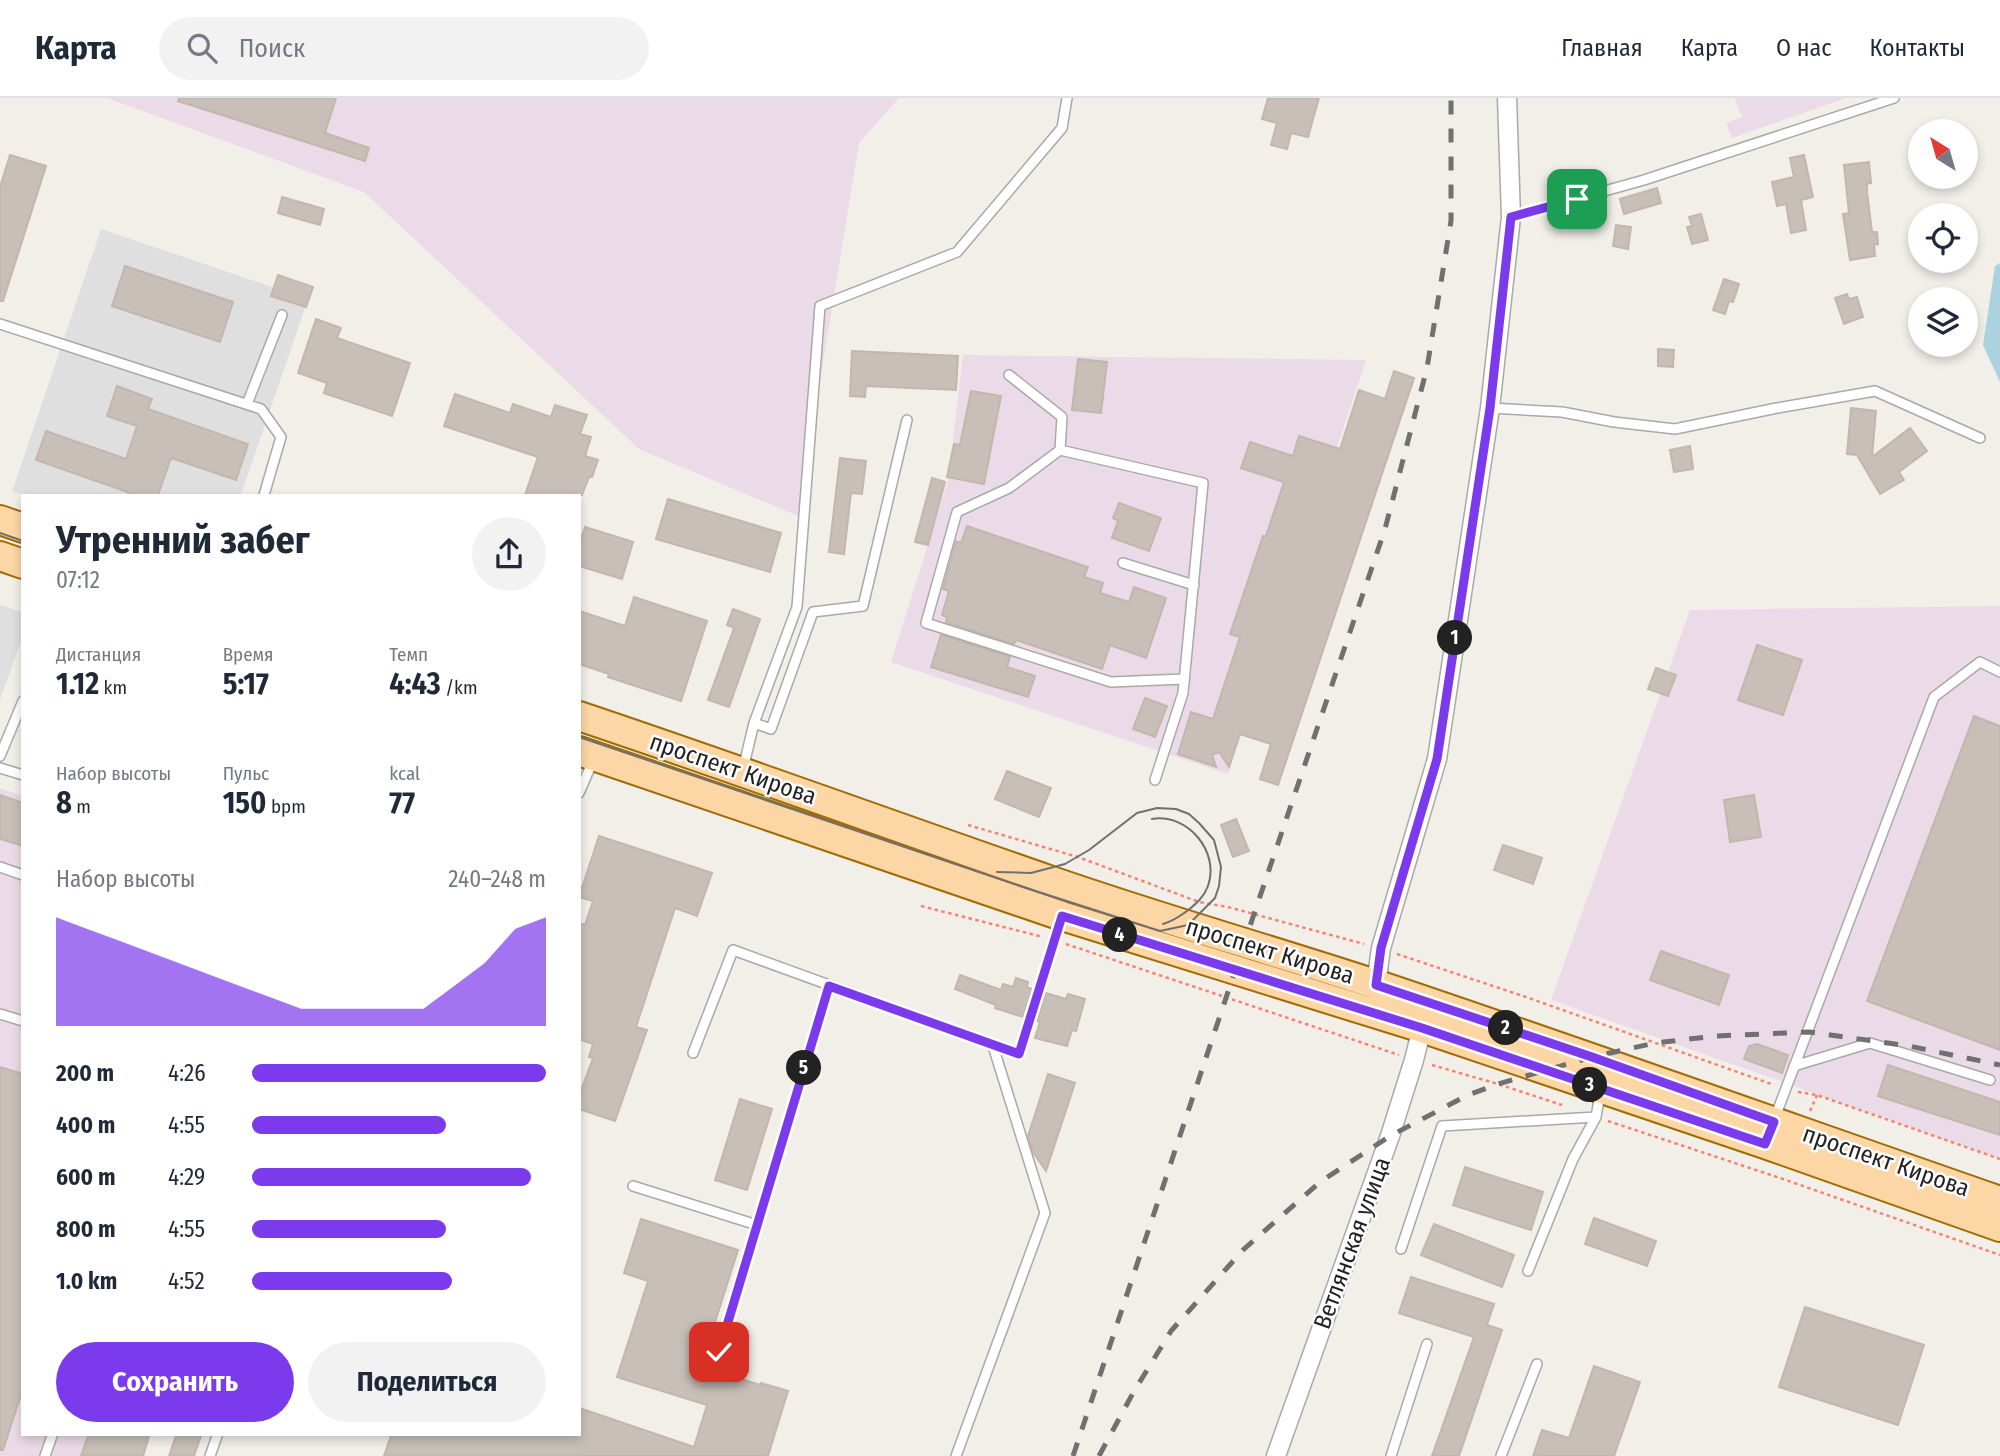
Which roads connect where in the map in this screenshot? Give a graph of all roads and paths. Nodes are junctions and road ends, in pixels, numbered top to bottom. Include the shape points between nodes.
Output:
1 (1067, 98) edge
2 (1507, 98) edge
3 (1894, 98) edge
4 (1511, 217) junction
5 (282, 315) dead end
6 (0, 324) edge
7 (1009, 375) dead end
8 (247, 404) junction
9 (1490, 408) junction
10 (907, 420) dead end
11 (1980, 438) dead end
12 (1060, 450) junction
13 (264, 494) edge
14 (0, 520) edge
15 (21, 527) edge
16 (0, 556) edge
17 (21, 563) edge
18 (1123, 563) dead end
19 (1194, 585) junction
20 (2000, 672) edge
21 (1184, 679) junction
22 (21, 706) edge
23 (581, 717) edge
24 (754, 723) junction
25 (587, 754) edge
26 (0, 756) edge
27 (0, 768) edge
28 (742, 771) junction
29 (21, 774) edge
30 (1155, 780) dead end
31 (581, 783) edge
32 (968, 825) dead end
33 (0, 867) edge
34 (21, 874) edge
35 (921, 906) dead end
36 (1058, 928) junction
37 (1381, 948) junction
38 (1376, 985) junction
39 (829, 986) junction
40 (0, 1014) edge
41 (21, 1020) edge
42 (1422, 1028) junction
43 (993, 1046) junction
44 (693, 1053) dead end
45 (1414, 1060) junction
46 (1794, 1066) junction
47 (1990, 1080) dead end
48 (1601, 1088) junction
49 (1786, 1089) junction
50 (1596, 1117) junction
51 (1769, 1133) junction
52 (2000, 1159) edge
53 (633, 1186) dead end
54 (2000, 1201) edge
55 (757, 1225) junction
56 (2000, 1227) edge
57 (1401, 1249) dead end
58 (2000, 1255) edge
59 (1528, 1271) dead end
60 (1427, 1344) dead end
61 (719, 1352) dead end
62 (1537, 1364) dead end
63 (52, 1436) edge
64 (217, 1436) edge
65 (45, 1456) edge
66 (210, 1456) edge
67 (956, 1456) edge
68 (1276, 1456) edge
69 (1391, 1456) edge
70 (1501, 1456) edge

1 - 24 lane via 1062,128 957,252 820,306 797,607
2 - 4 street
3 - 4 lane via 1644,180
4 - 9 street
5 - 8 lane
6 - 8 lane
7 - 12 lane via 1062,417
8 - 13 lane via 261,409 281,437
9 - 11 lane via 1563,412 1675,429 1875,391
9 - 37 street via 1437,759
10 - 24 lane via 863,606 813,612 771,729
12 - 19 lane via 1203,483
12 - 21 lane via 1009,488 957,512 926,624 1111,682
14 - 15 main road
16 - 17 main road
18 - 19 lane
19 - 21 lane
20 - 46 lane via 1980,663 1934,697
21 - 30 lane
22 - 26 lane
23 - 28 main road, проспект Кирова
24 - 28 lane
25 - 31 lane
25 - 36 main road, проспект Кирова
27 - 29 lane
28 - 38 main road, проспект Кирова via 1173,922
32 - 37 path via 1078,857 1199,901
33 - 34 lane
35 - 36 path
36 - 42 main road, проспект Кирова
36 - 43 lane via 1019,1054
36 - 45 path
37 - 38 street
37 - 49 path
38 - 51 main road, проспект Кирова via 1579,1053
39 - 43 lane
39 - 44 lane via 733,950
39 - 55 lane
40 - 41 lane
42 - 45 street, Ветлянская улица
42 - 48 main road, проспект Кирова
43 - 67 lane via 1045,1213
45 - 50 path
45 - 68 street, Ветлянская улица
46 - 47 lane via 1870,1043
46 - 49 lane
48 - 50 lane
48 - 51 main road, проспект Кирова
49 - 51 lane
49 - 52 path via 1817,1095
50 - 57 lane via 1442,1126
50 - 58 path
50 - 59 lane via 1573,1159
51 - 54 main road, проспект Кирова
51 - 56 main road, проспект Кирова
53 - 55 lane
55 - 61 lane
60 - 69 lane
62 - 70 lane
63 - 65 lane
64 - 66 lane

